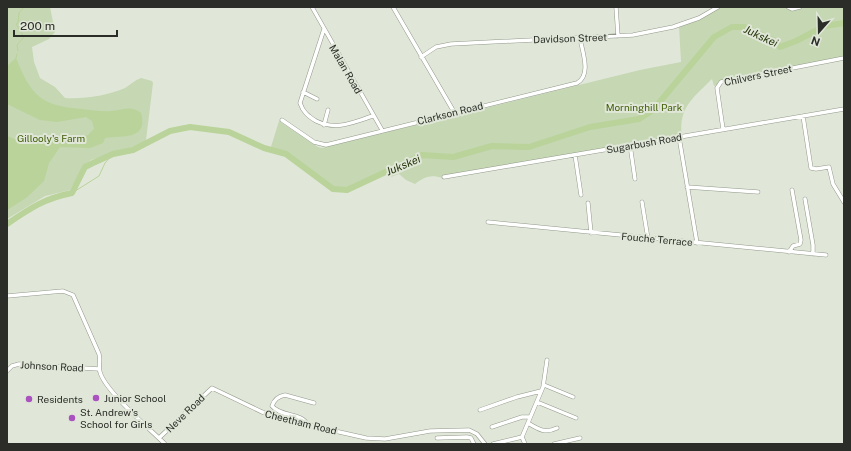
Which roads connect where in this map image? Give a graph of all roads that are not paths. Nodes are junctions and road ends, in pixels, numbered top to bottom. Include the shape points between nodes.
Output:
1 (312, 7) edge
2 (393, 7) edge
3 (616, 7) edge
4 (718, 7) edge
5 (788, 7) edge
6 (800, 7) edge
7 (324, 29) junction
8 (618, 36) junction
9 (580, 38) junction
10 (421, 57) junction
11 (844, 58) edge
12 (303, 92) junction
13 (317, 99) dead end
14 (844, 109) edge
15 (328, 110) dead end
16 (454, 112) junction
17 (374, 116) junction
18 (803, 116) junction
19 (282, 120) dead end
20 (324, 124) junction
21 (723, 129) junction
22 (382, 130) junction
23 (679, 138) junction
24 (630, 145) junction
25 (575, 155) junction
26 (444, 177) dead end
27 (635, 179) dead end
28 (687, 187) junction
29 (792, 190) dead end
30 (758, 192) dead end
31 (581, 195) dead end
32 (805, 199) dead end
33 (642, 202) dead end
34 (844, 202) edge
35 (588, 204) dead end
36 (488, 222) dead end
37 (591, 233) junction
38 (648, 239) junction
39 (697, 243) junction
40 (789, 252) junction
41 (813, 254) junction
42 (826, 256) dead end
43 (7, 296) edge
44 (548, 360) dead end
45 (99, 369) junction
46 (7, 371) edge
47 (544, 385) junction
48 (212, 388) joint
49 (541, 391) junction
50 (573, 398) dead end
51 (537, 402) junction
52 (314, 403) dead end
53 (480, 410) dead end
54 (530, 417) junction
55 (576, 418) dead end
56 (528, 424) junction
57 (308, 425) junction
58 (492, 427) dead end
59 (557, 428) dead end
60 (522, 437) junction
61 (159, 438) junction
62 (366, 438) junction
63 (437, 438) dead end
64 (580, 438) dead end
65 (165, 444) edge
66 (366, 444) edge
67 (474, 444) edge
68 (485, 444) edge
69 (493, 444) edge
70 (525, 444) edge
71 (554, 444) edge

1 - 7 street, Malan Road
2 - 10 street
3 - 8 street
4 - 8 street, Davidson Street via 699,18 673,27
5 - 6 street
7 - 12 street
7 - 17 street, Malan Road
8 - 9 street, Davidson Street
9 - 10 street, Davidson Street via 451,44 436,47
9 - 16 street, Clarkson Road via 585,72 580,81
10 - 16 street
11 - 21 street, Chilvers Street via 721,82 717,88
12 - 13 street
12 - 20 street via 300,103 302,111
14 - 18 street, Sugarbush Road
15 - 20 street
16 - 22 street, Clarkson Road
17 - 20 street via 333,127
17 - 22 street, Malan Road
18 - 21 street, Sugarbush Road
18 - 34 street via 811,169 829,167 833,184
19 - 22 street, Clarkson Road via 320,145
21 - 23 street, Sugarbush Road
23 - 24 street, Sugarbush Road
23 - 28 street
24 - 25 street, Sugarbush Road
24 - 27 street
25 - 26 street, Sugarbush Road
25 - 31 street
28 - 30 street
28 - 39 street
29 - 40 street via 801,240 800,244 793,246
32 - 41 street
33 - 38 street
35 - 37 street
36 - 37 street, Fouche Terrace
37 - 38 street, Fouche Terrace
38 - 39 street, Fouche Terrace
39 - 40 street, Fouche Terrace
40 - 41 street, Fouche Terrace
41 - 42 street, Fouche Terrace
43 - 45 street via 63,291 72,294 99,354
44 - 47 street
45 - 46 street, Johnson Road via 19,364
45 - 61 street via 110,389
47 - 49 street
47 - 50 street
48 - 57 street, Cheetham Road via 262,412
48 - 61 street, Neve Road
49 - 51 street
49 - 53 street
51 - 54 street
51 - 55 street
52 - 57 street via 285,395 276,399 272,406 300,418
54 - 56 street
54 - 58 street via 522,417
56 - 59 street via 543,431
56 - 60 street
57 - 62 street, Cheetham Road
60 - 69 street
60 - 70 street
61 - 65 street
62 - 66 street
62 - 68 street, Cheetham Road via 385,439 430,431 469,430 477,434
63 - 67 street via 467,436
64 - 71 street

